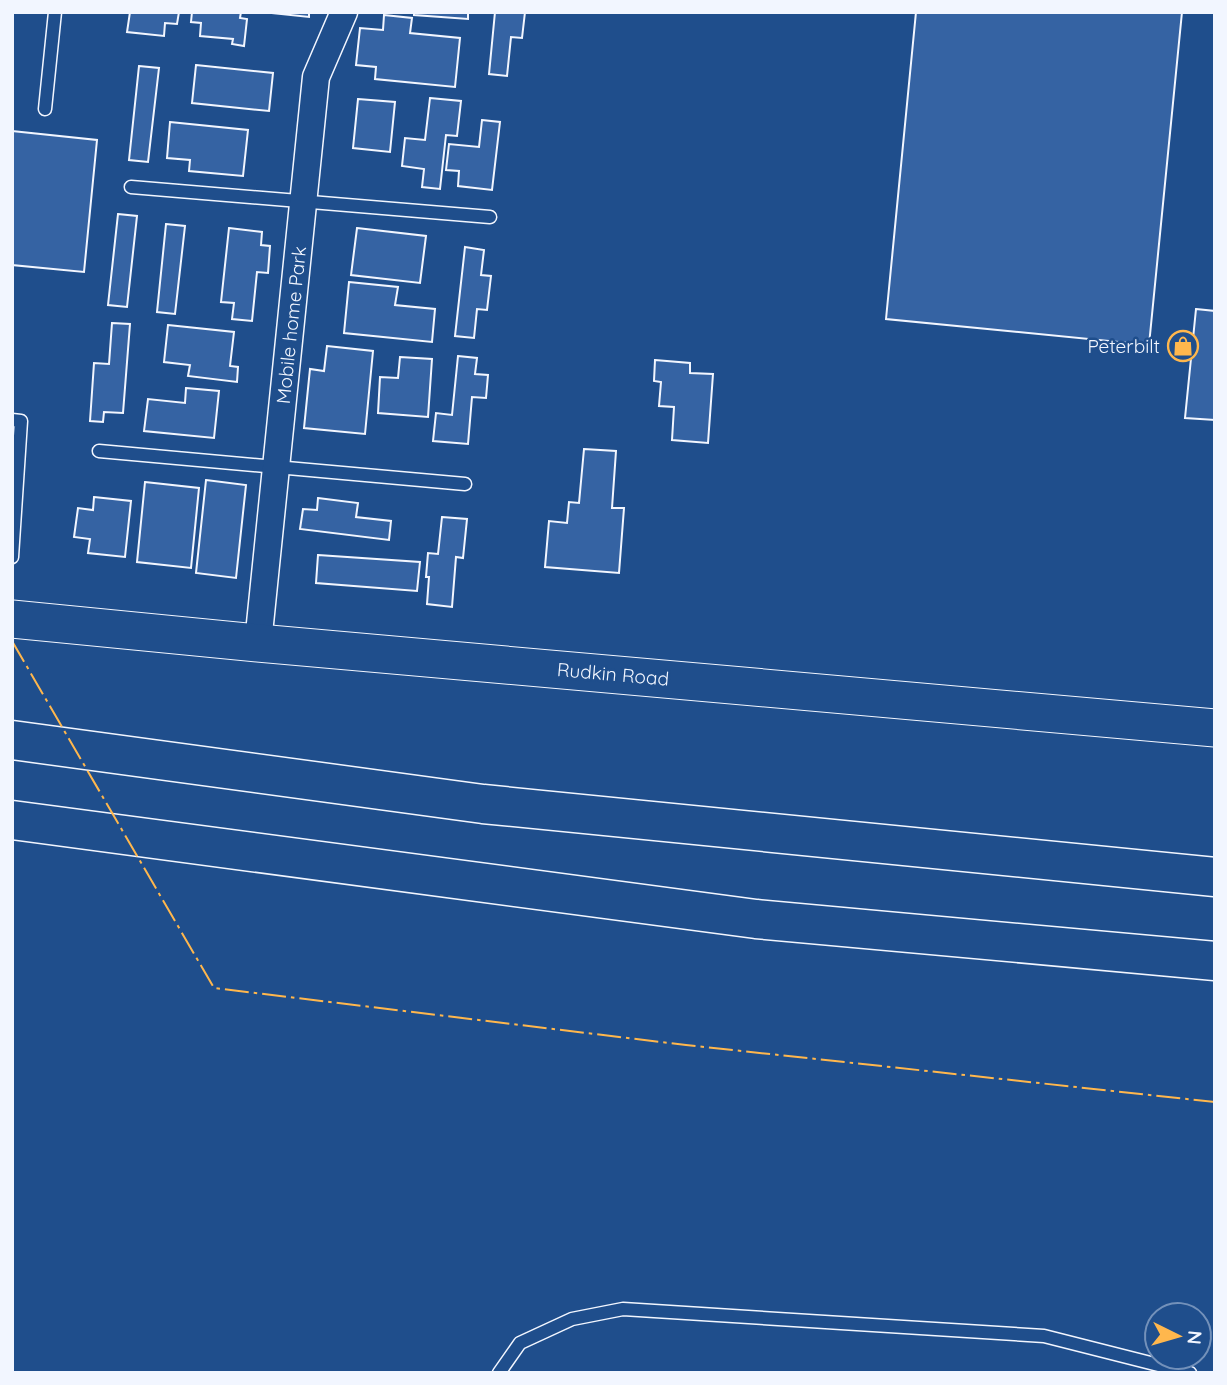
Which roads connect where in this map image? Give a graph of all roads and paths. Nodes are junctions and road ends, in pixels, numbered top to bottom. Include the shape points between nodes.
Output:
1 (54, 12) edge
2 (344, 12) edge
3 (45, 109) dead end
4 (131, 187) dead end
5 (303, 201) junction
6 (490, 217) dead end
7 (12, 420) edge
8 (99, 451) dead end
9 (276, 467) junction
10 (465, 484) dead end
11 (12, 557) edge
12 (12, 619) edge
13 (258, 643) junction
14 (1215, 728) edge
15 (12, 740) edge
16 (12, 820) edge
17 (1215, 877) edge
18 (1215, 961) edge
19 (499, 1373) edge
20 (1189, 1373) edge

1 - 3 lane
2 - 5 street, Mobile home Park via 316,77
4 - 5 lane
5 - 6 lane
5 - 9 street, Mobile home Park
7 - 11 lane via 21,421
8 - 9 lane
9 - 10 lane
9 - 13 street, Mobile home Park
12 - 13 street, Rudkin Road
13 - 14 street, Rudkin Road
15 - 17 highway via 483,804
16 - 18 highway via 756,919
19 - 20 lane via 520,1343 572,1319 623,1309 1044,1336

